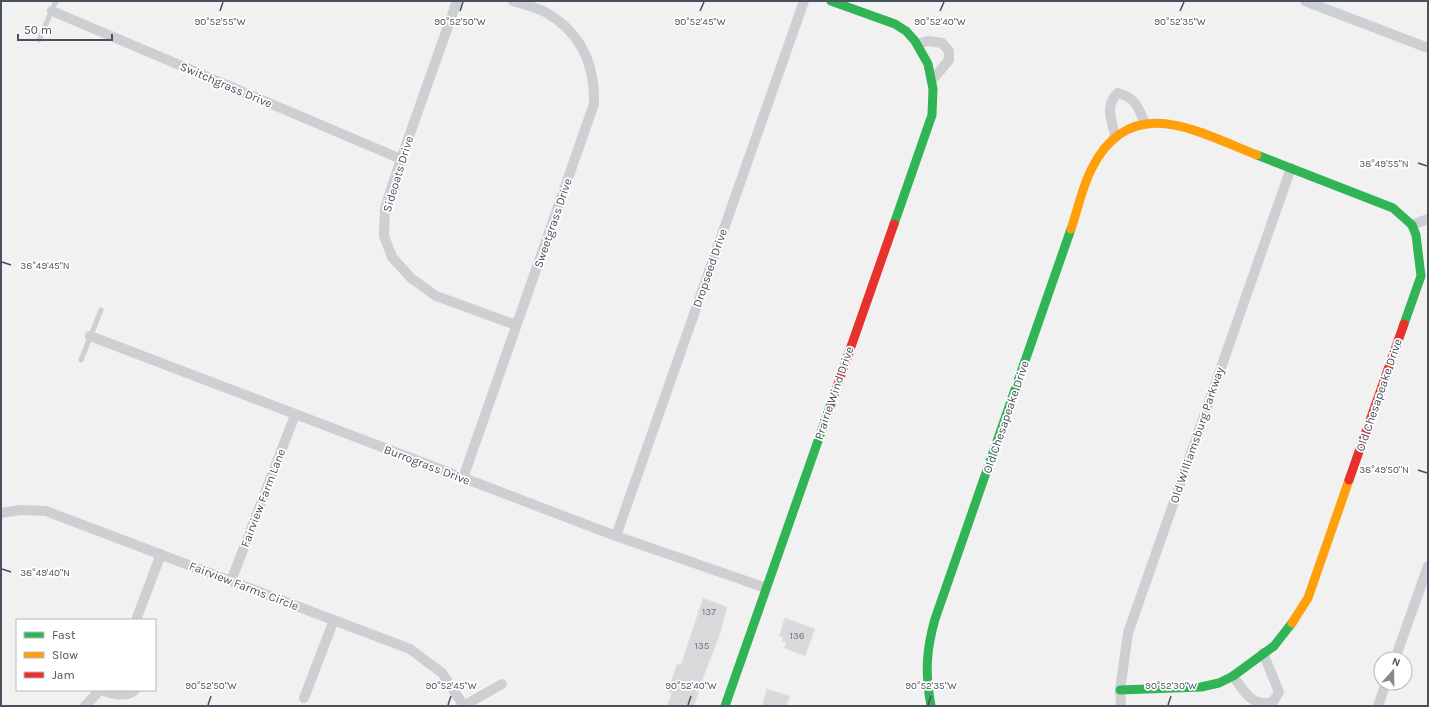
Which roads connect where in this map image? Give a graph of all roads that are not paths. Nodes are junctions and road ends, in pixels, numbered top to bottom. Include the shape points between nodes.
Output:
1 (56, 1) edge
2 (457, 1) edge
3 (513, 1) edge
4 (804, 1) edge
5 (831, 1) edge
6 (1305, 1) edge
7 (52, 11) junction
8 (40, 40) dead end
9 (917, 44) junction
10 (1428, 48) edge
11 (933, 79) junction
12 (1145, 124) junction
13 (1115, 136) junction
14 (401, 159) junction
15 (1291, 168) junction
16 (1428, 219) edge
17 (1412, 225) junction
18 (1423, 257) edge
19 (100, 310) dead end
20 (516, 325) junction
21 (90, 336) junction
22 (81, 360) dead end
23 (295, 415) junction
24 (463, 478) junction
25 (1, 513) edge
26 (616, 536) junction
27 (161, 554) junction
28 (1428, 566) edge
29 (231, 581) junction
30 (766, 588) junction
31 (136, 619) edge
32 (334, 620) junction
33 (1398, 651) edge
34 (1263, 653) junction
35 (1233, 676) junction
36 (502, 684) dead end
37 (1120, 690) junction
38 (99, 691) edge
39 (104, 691) edge
40 (134, 691) edge
41 (1383, 691) edge
42 (304, 698) dead end
43 (85, 706) edge
44 (464, 706) edge
45 (725, 706) edge
46 (931, 706) edge
47 (1121, 706) edge
48 (1378, 706) edge

1 - 7 lane
2 - 14 street, Sideoats Drive
3 - 20 street, Sweetgrass Drive via 544,11 576,37 585,51 595,84 594,104
4 - 26 street, Dropseed Drive
5 - 9 street, Prairie Wind Drive via 896,24
6 - 10 street
7 - 8 lane
7 - 14 street, Switchgrass Drive
9 - 11 street, Prairie Wind Drive
9 - 11 street via 928,41 942,42 949,51 949,60
11 - 30 street, Prairie Wind Drive via 932,115
12 - 13 street, Old Chesapeake Drive via 1134,126
12 - 13 street via 1135,103 1128,95 1118,93 1112,99 1109,113
12 - 15 street, Old Chesapeake Drive via 1181,125
13 - 46 street, Old Chesapeake Drive via 1092,168 935,619 927,648 925,677
14 - 20 street, Sideoats Drive via 385,208 384,236 392,257 411,278 436,296
15 - 17 street, Old Chesapeake Drive via 1393,208
15 - 37 street, Old Williamsburg Parkway via 1128,633
16 - 17 street
17 - 18 street, Old Chesapeake Drive
18 - 34 street, Old Chesapeake Drive via 1421,276 1308,598 1291,626 1274,646
19 - 21 lane
20 - 24 street, Sweetgrass Drive
21 - 22 lane
21 - 23 street, Burrograss Drive
23 - 24 street, Burrograss Drive
23 - 29 street, Fairview Farm Lane
24 - 26 street, Burrograss Drive
25 - 27 street, Fairview Farms Circle via 20,510 46,511
26 - 30 street, Burrograss Drive
27 - 29 street, Fairview Farms Circle
27 - 31 street
28 - 33 street
29 - 32 street, Fairview Farms Circle
30 - 45 street, Prairie Wind Drive
32 - 42 street
32 - 44 street, Fairview Farms Circle via 410,649 442,673
34 - 35 street, Old Chesapeake Drive
34 - 35 street via 1279,692 1273,702 1262,704 1253,700
35 - 37 street, Old Chesapeake Drive via 1219,683 1201,687
36 - 44 street
37 - 47 street, Old Williamsburg Parkway
38 - 43 street
39 - 40 street via 118,694
41 - 48 street

